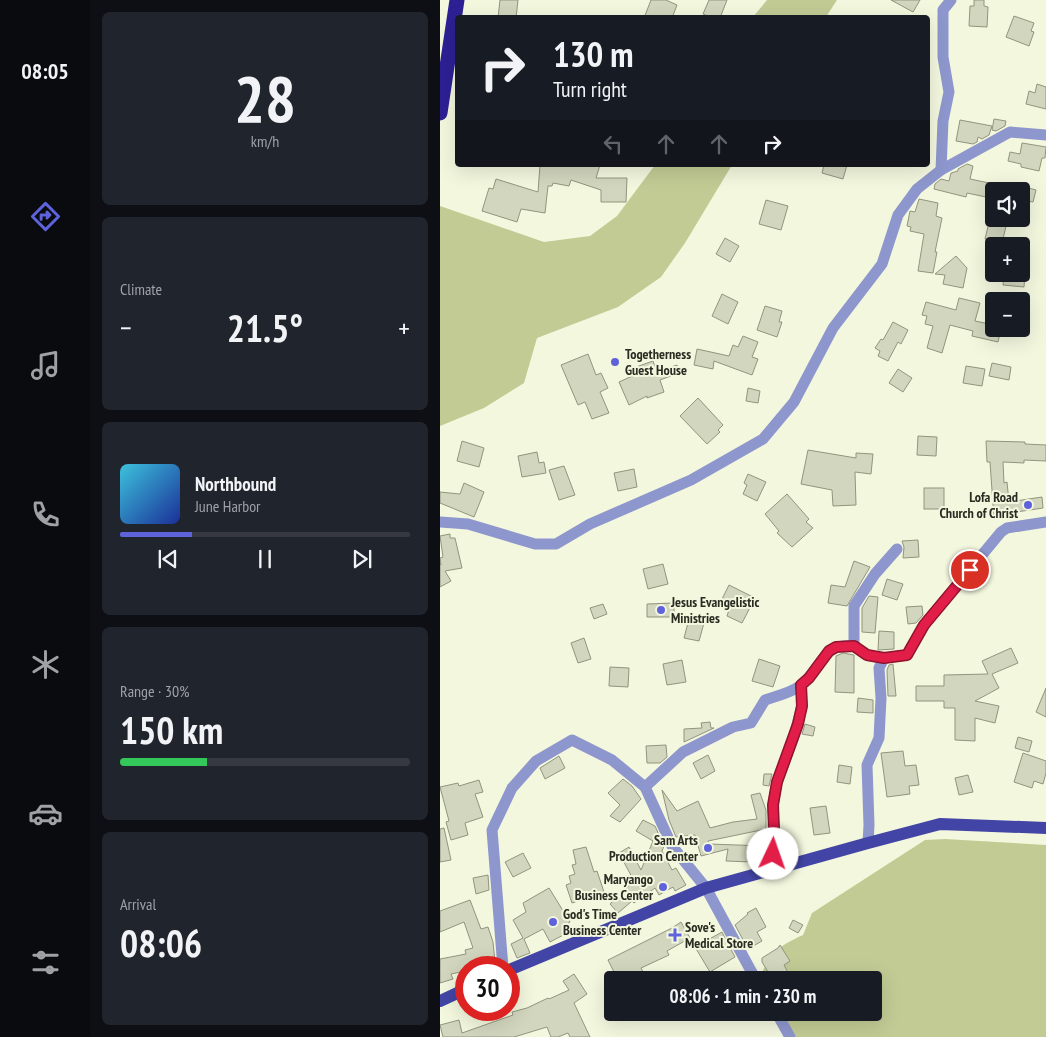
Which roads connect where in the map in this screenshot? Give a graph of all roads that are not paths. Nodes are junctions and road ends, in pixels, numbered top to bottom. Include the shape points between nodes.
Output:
1 (457, 0) edge
2 (951, 0) edge
3 (440, 113) edge
4 (1046, 134) edge
5 (941, 170) junction
6 (440, 522) edge
7 (1046, 522) edge
8 (897, 548) dead end
9 (854, 646) junction
10 (884, 658) junction
11 (801, 685) junction
12 (645, 788) junction
13 (1046, 828) edge
14 (868, 843) junction
15 (774, 869) junction
16 (706, 888) junction
17 (502, 956) edge
18 (520, 965) edge
19 (751, 971) edge
20 (455, 994) edge
21 (440, 1001) edge
22 (781, 1021) edge
23 (790, 1037) edge

1 - 3 highway
2 - 5 street via 943,10 943,58 949,92 943,122
4 - 5 street via 1010,132
5 - 6 street via 917,189 898,215 882,264 834,328 794,402 763,439 691,480 590,524 556,544 535,544 468,524
7 - 10 street via 1007,528 1001,532 924,625 907,655
8 - 9 street via 854,606
9 - 10 street via 867,655
9 - 11 street via 836,647 829,651
10 - 14 street via 879,668 879,738 867,764
11 - 12 street via 765,700 751,723 733,727 683,752
11 - 15 street via 802,706 777,782 773,805
12 - 16 street via 672,846
12 - 17 street via 612,760 572,740 536,761 512,788 492,830
13 - 14 main road via 940,824
14 - 15 main road
15 - 16 main road
16 - 18 main road
16 - 19 street
20 - 21 main road
22 - 23 street

